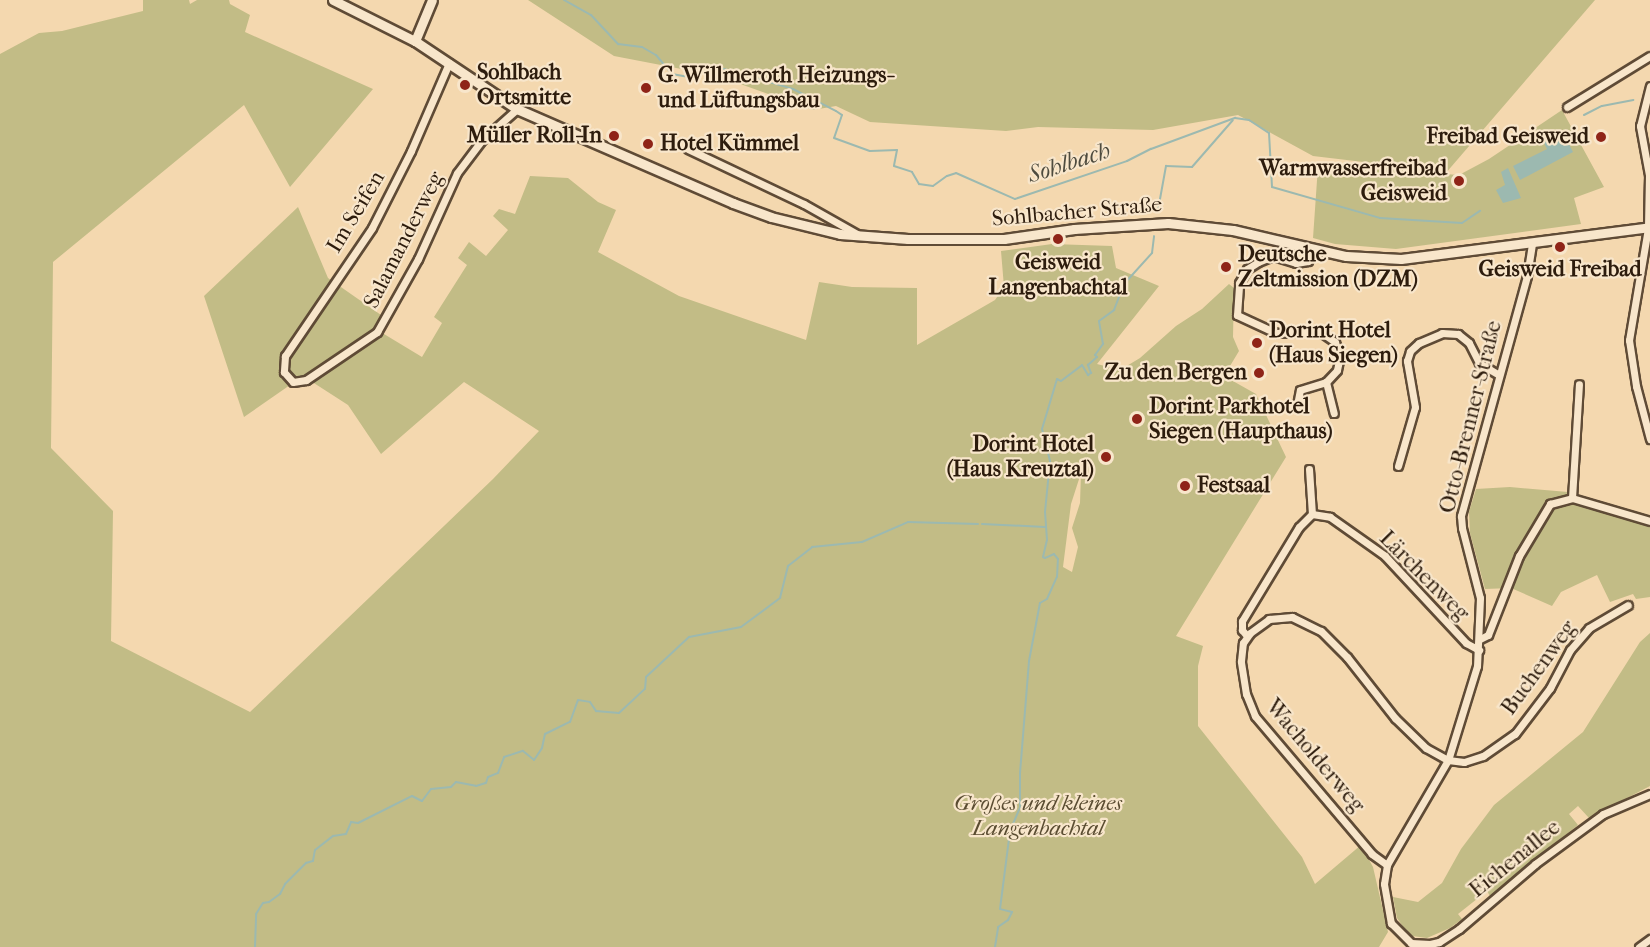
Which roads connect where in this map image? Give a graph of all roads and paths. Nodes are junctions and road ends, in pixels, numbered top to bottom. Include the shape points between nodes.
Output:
1 (333, 0) edge
2 (432, 0) edge
3 (415, 41) junction
4 (1650, 56) edge
5 (448, 63) junction
6 (1650, 86) edge
7 (1567, 107) dead end
8 (517, 109) junction
9 (688, 149) dead end
10 (1649, 227) edge
11 (862, 237) junction
12 (1532, 244) junction
13 (1314, 248) junction
14 (284, 372) joint
15 (1499, 375) junction
16 (1326, 382) junction
17 (1579, 384) dead end
18 (1297, 405) dead end
19 (1334, 412) dead end
20 (1650, 439) edge
21 (1398, 466) dead end
22 (1309, 469) dead end
23 (1572, 498) junction
24 (1312, 514) junction
25 (1650, 521) edge
26 (1628, 605) dead end
27 (1247, 636) junction
28 (1480, 639) junction
29 (1479, 650) junction
30 (1448, 760) junction
31 (1650, 794) edge
32 (1387, 865) junction
33 (1650, 939) edge
34 (1640, 947) edge

1 - 3 street, Sohlbacher Straße
2 - 3 street
3 - 5 street, Sohlbacher Straße
4 - 7 street
5 - 8 street, Sohlbacher Straße
5 - 14 street, Im Seifen via 411,151 372,228 292,343 285,356
6 - 10 street via 1640,126 1648,175
8 - 11 street, Sohlbacher Straße via 771,217
8 - 14 street, Salamanderweg via 481,141 457,173 418,259 377,332 306,380 293,382
9 - 11 street via 804,204
10 - 12 street, Sohlbacher Straße
10 - 20 street via 1629,340
11 - 13 street, Sohlbacher Straße via 1004,239 1168,223 1233,230
12 - 13 street, Sohlbacher Straße via 1401,259 1346,256
12 - 15 street, Otto-Brenner-Straße
13 - 16 street via 1308,261 1296,263 1274,256 1247,269 1239,284 1237,315 1276,333 1311,330 1329,336 1340,356 1337,370
15 - 21 street via 1479,363 1469,343 1458,334 1442,333 1419,342 1407,361 1415,407
15 - 28 street, Otto-Brenner-Straße via 1461,516 1480,598
16 - 18 street via 1300,390
16 - 19 street
17 - 23 street
22 - 24 street
23 - 25 street
23 - 28 street via 1550,504 1519,556 1488,635
24 - 27 street via 1299,527 1242,621
24 - 29 street, Lärchenweg via 1330,517 1385,556 1466,643
26 - 30 street, Buchenweg via 1589,628 1515,734 1483,756 1464,762
27 - 30 street via 1269,619 1293,616 1321,631 1395,718 1426,748
27 - 32 street, Wacholderweg via 1241,654 1242,669 1255,716 1372,854
28 - 29 street, Otto-Brenner-Straße
29 - 30 street, Otto-Brenner-Straße
30 - 32 street, Otto-Brenner-Straße
31 - 32 street, Eichenallee via 1603,814 1534,864 1439,942 1420,945 1404,939 1391,923 1384,884
33 - 34 street

